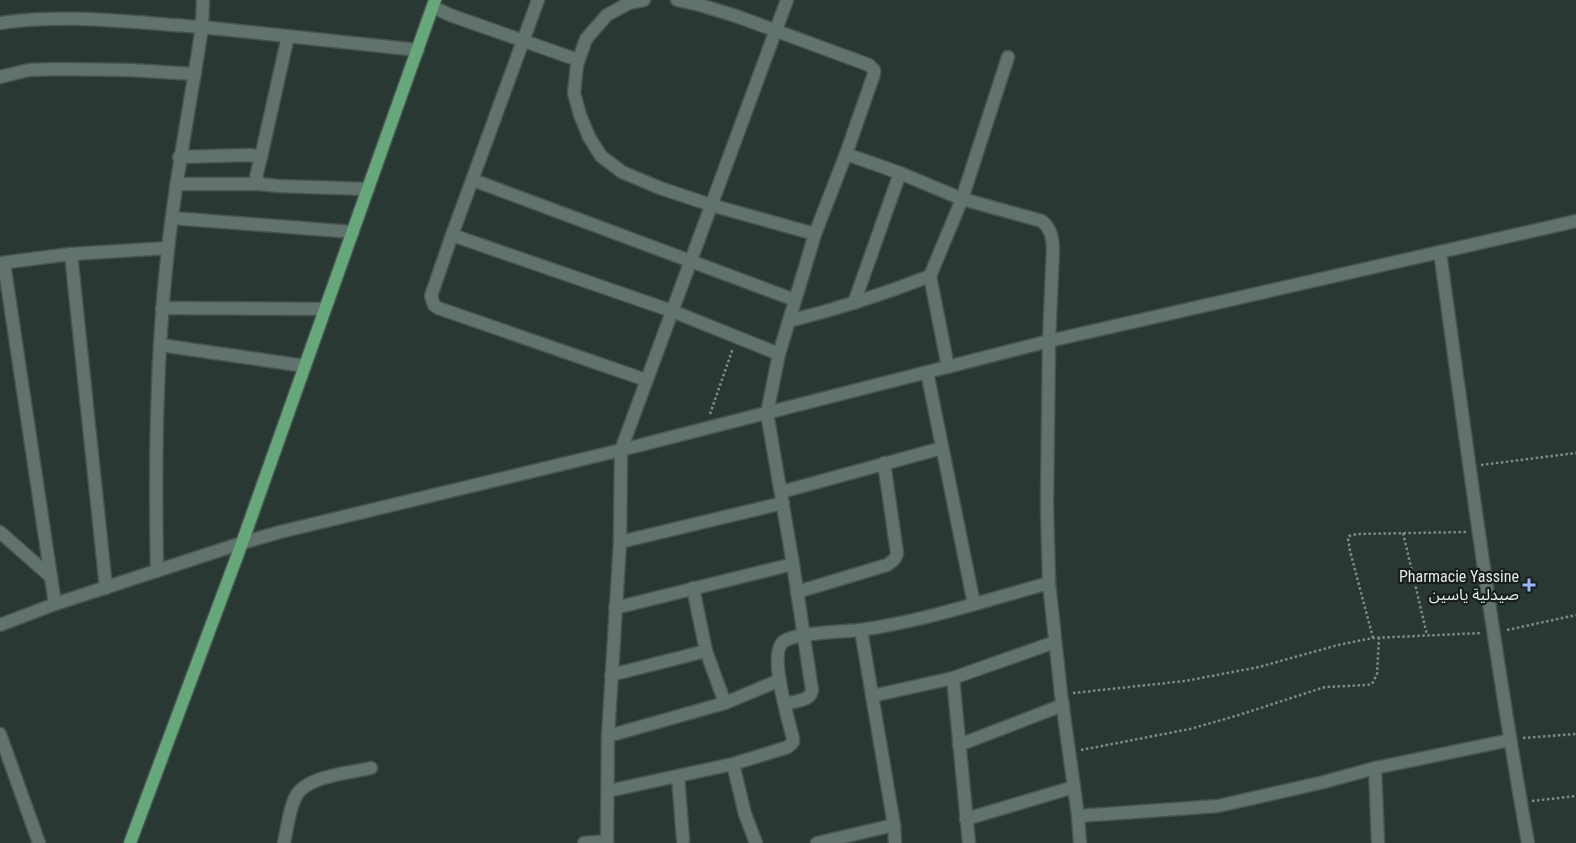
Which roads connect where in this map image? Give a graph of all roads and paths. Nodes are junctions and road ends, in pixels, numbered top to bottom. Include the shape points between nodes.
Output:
1 (203, 0) edge
2 (538, 0) edge
3 (644, 0) edge
4 (677, 0) edge
5 (787, 0) edge
6 (434, 3) edge
7 (0, 23) edge
8 (202, 27) junction
9 (776, 32) junction
10 (288, 36) junction
11 (523, 41) junction
12 (418, 50) junction
13 (1008, 57) dead end
14 (578, 60) junction
15 (195, 74) junction
16 (0, 77) edge
17 (846, 154) junction
18 (179, 157) junction
19 (261, 157) junction
20 (900, 173) junction
21 (473, 180) junction
22 (176, 184) junction
23 (260, 184) junction
24 (368, 190) junction
25 (962, 199) junction
26 (711, 205) junction
27 (172, 218) junction
28 (1576, 221) edge
29 (353, 232) junction
30 (815, 234) junction
31 (452, 235) junction
32 (168, 248) junction
33 (1440, 252) junction
34 (71, 254) junction
35 (691, 260) junction
36 (2, 263) edge
37 (930, 276) junction
38 (795, 300) junction
39 (854, 303) junction
40 (162, 308) junction
41 (325, 309) junction
42 (672, 312) junction
43 (789, 321) junction
44 (737, 337) junction
45 (1049, 341) junction
46 (160, 345) junction
47 (779, 354) junction
48 (305, 366) junction
49 (948, 367) junction
50 (927, 372) junction
51 (646, 380) junction
52 (767, 413) junction
53 (705, 429) junction
54 (942, 448) junction
55 (621, 450) junction
56 (1576, 453) edge
57 (884, 463) junction
58 (1470, 466) junction
59 (782, 498) junction
60 (0, 532) edge
61 (1479, 532) junction
62 (1403, 533) junction
63 (620, 542) junction
64 (242, 543) junction
65 (793, 564) junction
66 (157, 571) junction
67 (51, 577) junction
68 (1049, 583) junction
69 (106, 588) junction
70 (692, 588) junction
71 (798, 592) junction
72 (55, 604) junction
73 (974, 604) junction
74 (615, 608) junction
75 (1576, 615) edge
76 (0, 625) edge
77 (861, 630) junction
78 (1494, 633) junction
79 (804, 635) junction
80 (1427, 635) junction
81 (1372, 638) junction
82 (1379, 638) junction
83 (1055, 642) junction
84 (706, 651) junction
85 (611, 675) junction
86 (953, 678) junction
87 (780, 680) junction
88 (872, 696) junction
89 (1062, 700) junction
90 (725, 702) junction
91 (785, 704) junction
92 (0, 734) edge
93 (1576, 734) edge
94 (608, 736) junction
95 (1510, 740) junction
96 (959, 745) junction
97 (1069, 753) junction
98 (733, 764) junction
99 (371, 768) dead end
100 (1375, 768) junction
101 (678, 776) junction
102 (1074, 786) junction
103 (608, 791) junction
104 (1576, 796) edge
105 (1521, 802) junction
106 (1078, 816) junction
107 (966, 819) junction
108 (894, 825) junction
109 (683, 840) dead end
110 (607, 842) edge
111 (39, 843) edge
112 (130, 843) edge
113 (284, 843) edge
114 (584, 843) edge
115 (756, 843) edge
116 (817, 843) edge
117 (895, 843) edge
118 (968, 843) edge
119 (1080, 843) edge
120 (1378, 843) edge
121 (1528, 843) edge

1 - 8 street
2 - 11 street
3 - 14 street via 629,3 607,15 586,39
4 - 9 street via 736,16
5 - 9 street
6 - 11 street via 450,14
6 - 12 main road
7 - 8 street via 40,18
8 - 10 street
8 - 15 street
9 - 17 street via 869,65 874,70
9 - 26 street
10 - 12 street
10 - 19 street
11 - 14 street
11 - 21 street
12 - 24 main road
13 - 25 street
14 - 26 street via 574,93 589,138 601,156 622,172
15 - 16 street via 56,69 29,70
15 - 18 street
17 - 20 street
17 - 30 street
18 - 19 street
18 - 22 street
19 - 23 street via 256,177
20 - 25 street
20 - 39 street
21 - 31 street
21 - 35 street
22 - 23 street
22 - 27 street
23 - 24 street
24 - 29 main road
25 - 37 street
25 - 45 street via 1042,221 1048,227 1054,248
26 - 30 street
26 - 35 street
27 - 29 street
27 - 32 street
28 - 33 street
29 - 41 main road
30 - 38 street
31 - 42 street
31 - 51 street via 432,296 438,308
32 - 34 street
32 - 40 street
33 - 45 street
33 - 58 street
34 - 36 street
34 - 69 street
35 - 38 street
35 - 42 street
36 - 67 street
37 - 39 street
37 - 49 street
38 - 43 street
39 - 43 street
40 - 41 street
40 - 46 street
41 - 48 main road
42 - 44 street
42 - 51 street
43 - 47 street
44 - 47 street
44 - 53 path
45 - 49 street
45 - 68 street
46 - 48 street
46 - 66 street via 155,471
47 - 52 street
48 - 64 main road
49 - 50 street
50 - 52 street
50 - 54 street
51 - 55 street
52 - 53 street
52 - 59 street
53 - 55 street
54 - 57 street
54 - 73 street
55 - 63 street
55 - 64 street
56 - 58 path
57 - 59 street
57 - 71 street via 896,557 887,565
58 - 61 street
59 - 63 street
59 - 65 street
60 - 67 street
61 - 62 path
61 - 78 street
62 - 80 path
62 - 81 path via 1352,534 1348,539
63 - 74 street
64 - 66 street
64 - 112 main road
65 - 70 street
65 - 71 street
66 - 69 street
67 - 72 street
68 - 73 street
68 - 83 street
69 - 72 street
70 - 74 street
70 - 84 street
71 - 79 street
72 - 76 street
73 - 77 street
74 - 85 street
75 - 78 path
77 - 79 street
77 - 88 street
78 - 80 path
78 - 95 street
79 - 87 street via 782,643 777,657
79 - 91 street via 812,694
80 - 82 path
81 - 82 path
81 - 89 path via 1258,667
82 - 97 path via 1378,674 1372,684 1325,686 1240,716
83 - 86 street
83 - 89 street
84 - 85 street
84 - 90 street
85 - 94 street
86 - 88 street
86 - 96 street
87 - 90 street
87 - 91 street
88 - 108 street
89 - 96 street
89 - 97 street
90 - 94 street
91 - 98 street via 793,739 791,744
92 - 111 street
93 - 95 path
94 - 103 street
95 - 100 street
95 - 105 street
96 - 107 street
97 - 102 street
98 - 101 street
98 - 115 street
99 - 113 street via 314,780 299,790
100 - 106 street via 1218,806
100 - 120 street
101 - 103 street
101 - 109 street
102 - 106 street
102 - 107 street
103 - 110 street
104 - 105 path
105 - 121 street
106 - 119 street
107 - 118 street
108 - 116 street
108 - 117 street
110 - 114 street

